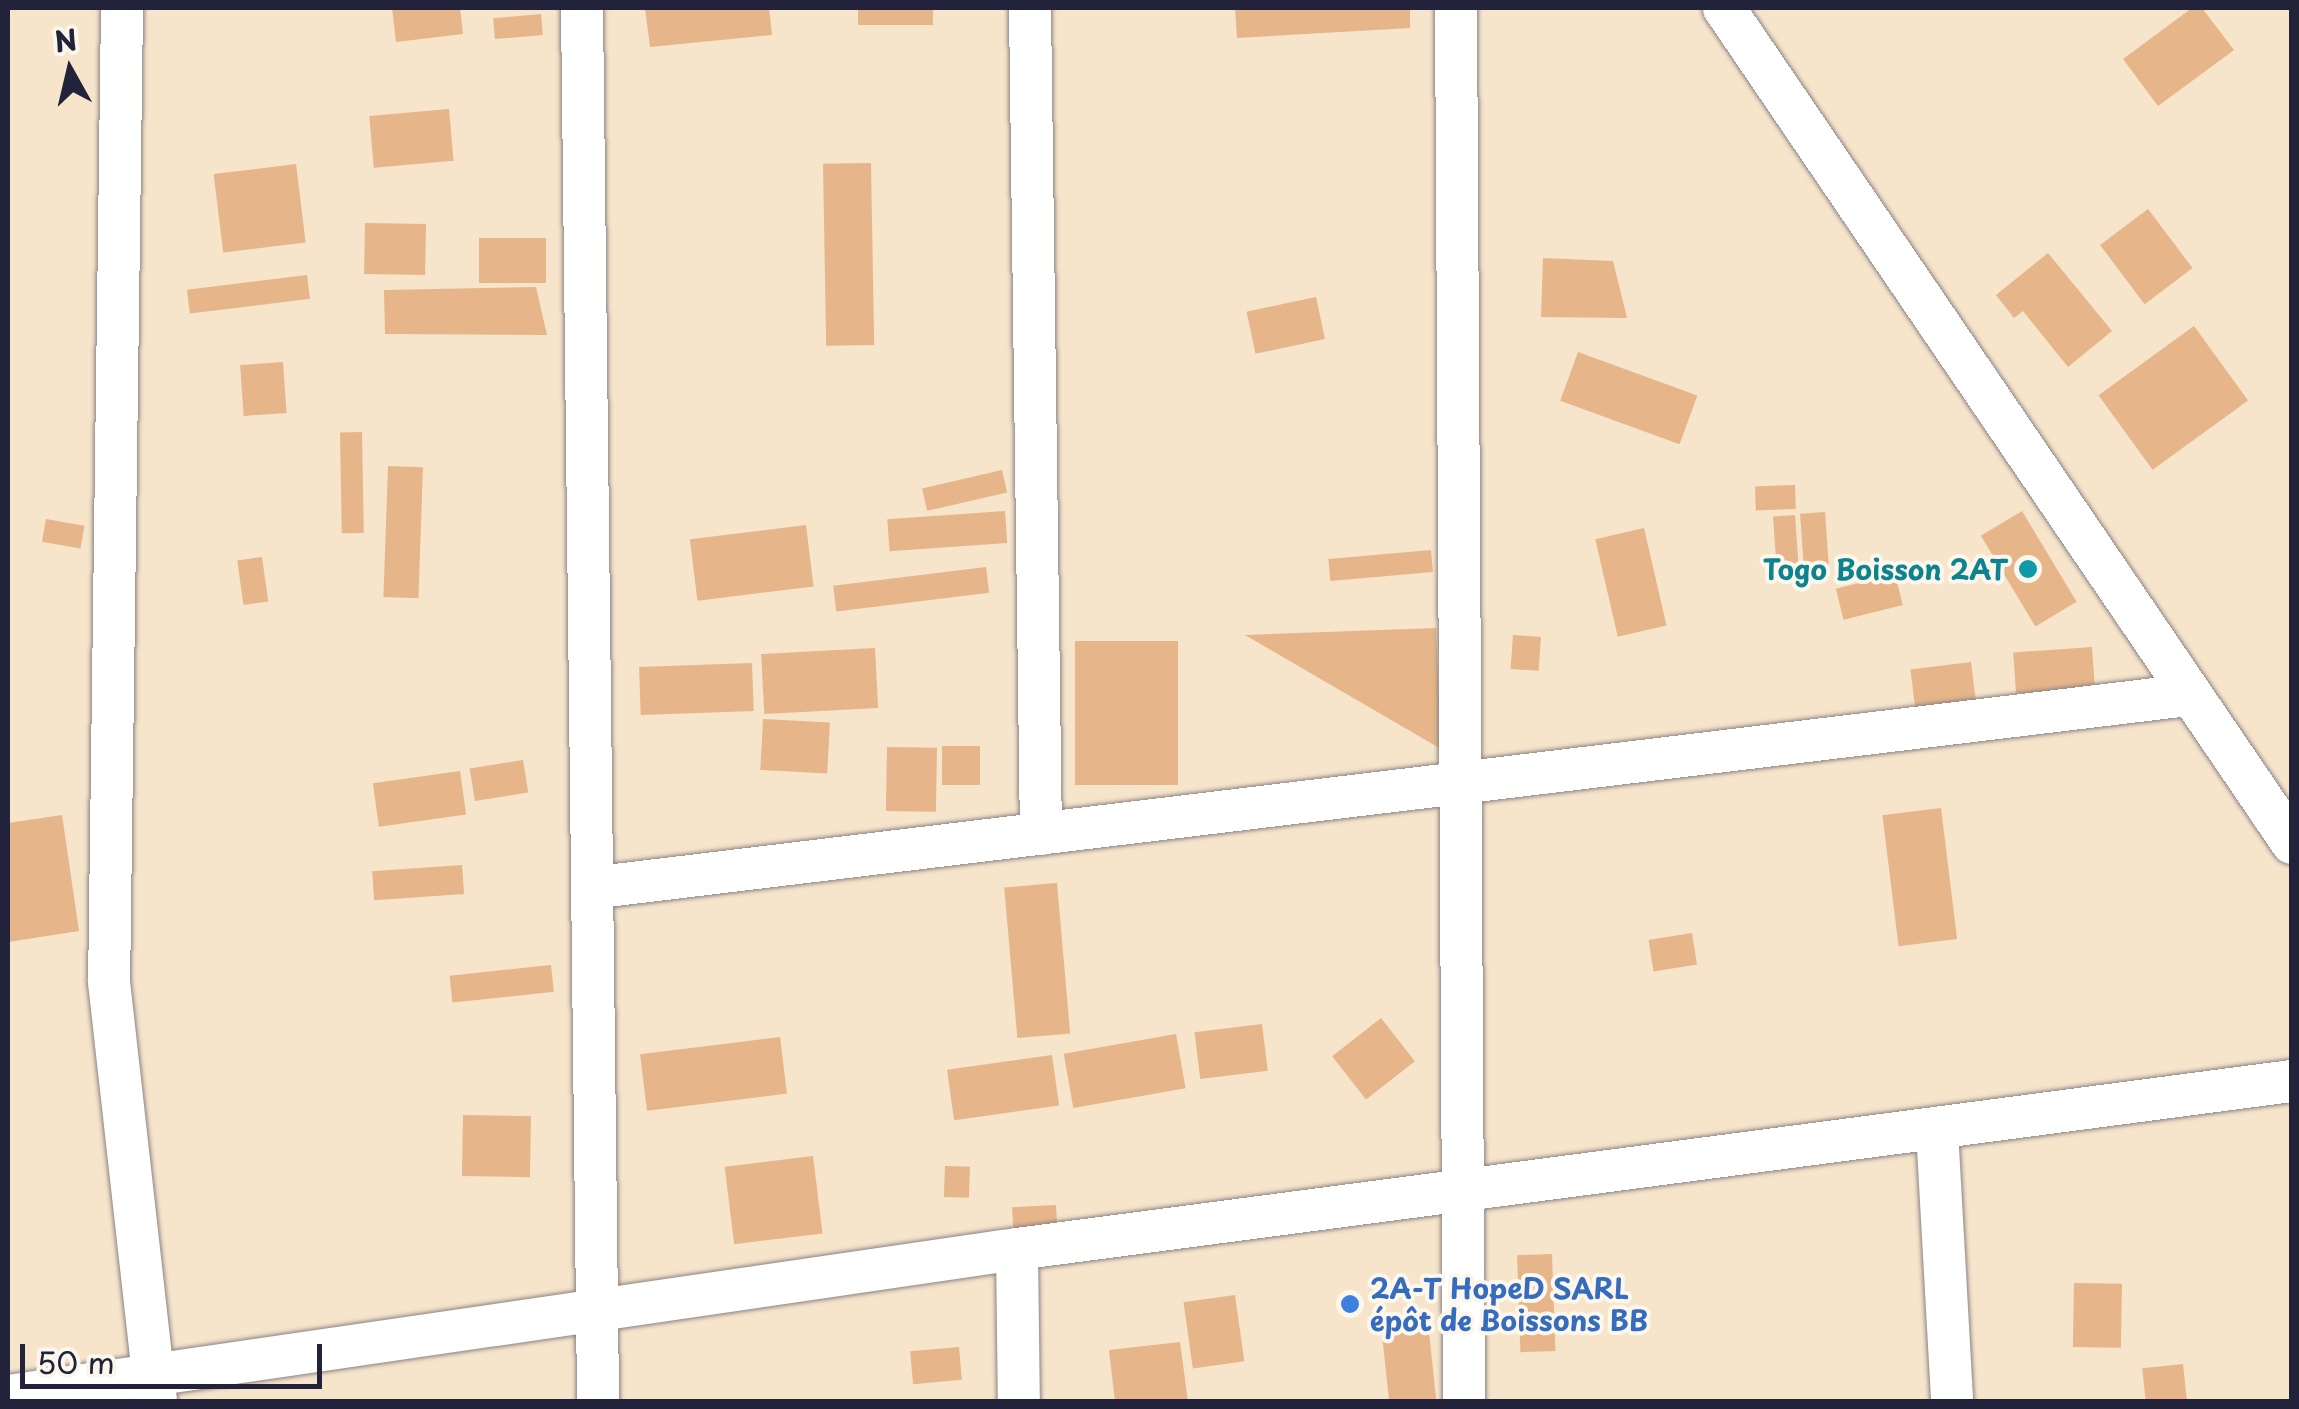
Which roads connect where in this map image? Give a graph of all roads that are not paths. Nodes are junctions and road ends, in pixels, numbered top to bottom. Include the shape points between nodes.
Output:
1 (122, 8) edge
2 (582, 8) edge
3 (1030, 8) edge
4 (1456, 8) edge
5 (1724, 8) edge
6 (2187, 695) junction
7 (1460, 782) junction
8 (1041, 834) junction
9 (2292, 843) edge
10 (598, 887) junction
11 (2292, 1081) edge
12 (1937, 1130) junction
13 (1462, 1194) junction
14 (1017, 1249) junction
15 (598, 1314) junction
16 (154, 1389) edge
17 (8, 1396) edge
18 (598, 1402) edge
19 (1019, 1402) edge
20 (1464, 1402) edge
21 (1952, 1402) edge

1 - 16 street via 110,982
2 - 10 street
3 - 8 street
4 - 7 street
5 - 6 street
6 - 7 street
6 - 9 street
7 - 8 street
7 - 13 street
8 - 10 street
10 - 15 street
11 - 12 street
12 - 13 street
12 - 21 street
13 - 14 street
13 - 20 street
14 - 15 street
14 - 19 street
15 - 16 street
15 - 18 street
16 - 17 street

